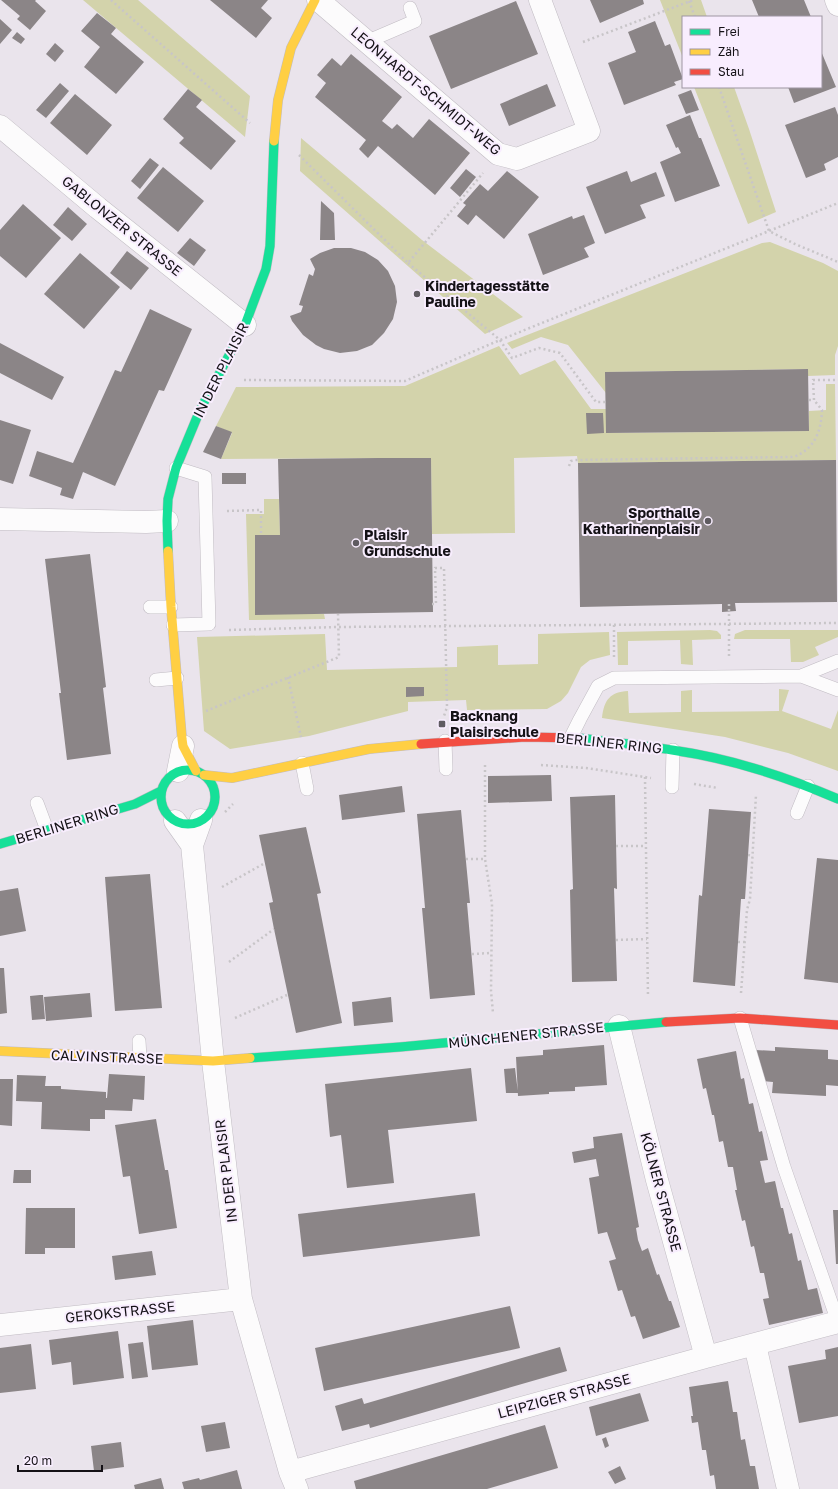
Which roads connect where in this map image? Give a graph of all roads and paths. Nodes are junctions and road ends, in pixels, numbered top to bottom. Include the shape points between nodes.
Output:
1 (111, 0) edge
2 (315, 0) edge
3 (318, 0) edge
4 (540, 0) edge
5 (693, 0) edge
6 (836, 0) edge
7 (689, 1) edge
8 (838, 5) edge
9 (410, 8) dead end
10 (695, 16) edge
11 (366, 42) junction
12 (560, 50) junction
13 (719, 88) edge
14 (0, 126) edge
15 (275, 132) junction
16 (274, 145) junction
17 (498, 154) junction
18 (838, 203) edge
19 (769, 231) junction
20 (838, 262) edge
21 (408, 263) junction
22 (245, 325) junction
23 (500, 340) junction
24 (216, 380) junction
25 (838, 380) edge
26 (809, 400) dead end
27 (814, 400) junction
28 (606, 402) dead end
29 (569, 466) dead end
30 (176, 468) junction
31 (246, 510) dead end
32 (0, 519) edge
33 (168, 521) junction
34 (261, 535) dead end
35 (432, 604) dead end
36 (729, 604) dead end
37 (150, 607) dead end
38 (171, 607) junction
39 (338, 614) dead end
40 (729, 623) junction
41 (838, 623) edge
42 (173, 625) junction
43 (614, 625) junction
44 (444, 626) junction
45 (338, 627) junction
46 (223, 631) dead end
47 (838, 661) edge
48 (801, 676) junction
49 (288, 677) junction
50 (730, 677) junction
51 (177, 678) junction
52 (614, 678) junction
53 (156, 680) dead end
54 (838, 690) edge
55 (447, 707) dead end
56 (202, 713) dead end
57 (571, 737) junction
58 (445, 741) junction
59 (302, 742) dead end
60 (183, 746) joint
61 (673, 750) junction
62 (302, 763) junction
63 (485, 764) junction
64 (492, 764) dead end
65 (533, 764) dead end
66 (446, 767) joint
67 (193, 772) junction
68 (645, 777) junction
69 (232, 778) junction
70 (672, 784) junction
71 (808, 786) junction
72 (306, 789) dead end
73 (722, 789) dead end
74 (161, 791) junction
75 (750, 794) dead end
76 (757, 794) dead end
77 (215, 798) junction
78 (838, 799) edge
79 (756, 800) dead end
80 (37, 803) dead end
81 (135, 804) junction
82 (161, 811) junction
83 (797, 813) dead end
84 (201, 820) junction
85 (46, 830) junction
86 (0, 844) edge
87 (192, 846) junction
88 (616, 846) dead end
89 (646, 846) junction
90 (748, 855) dead end
91 (753, 856) junction
92 (466, 859) dead end
93 (485, 859) junction
94 (265, 863) dead end
95 (196, 893) junction
96 (274, 929) dead end
97 (647, 939) junction
98 (616, 940) dead end
99 (738, 942) dead end
100 (745, 942) junction
101 (491, 953) junction
102 (472, 954) dead end
103 (204, 966) junction
104 (287, 995) dead end
105 (740, 1018) junction
106 (210, 1022) junction
107 (648, 1024) junction
108 (838, 1025) edge
109 (619, 1026) junction
110 (495, 1038) junction
111 (139, 1041) dead end
112 (0, 1051) edge
113 (140, 1058) junction
114 (213, 1061) junction
115 (241, 1299) junction
116 (838, 1322) edge
117 (0, 1325) edge
118 (754, 1345) junction
119 (706, 1357) junction
120 (294, 1480) edge
121 (788, 1489) edge

1 - 16 path
2 - 15 street, IN DER PLAISIR via 291,48 278,100
3 - 11 street, LEONHARDT-SCHMIDT-WEG
4 - 12 street, LEONHARDT-SCHMIDT-WEG
5 - 7 path
6 - 8 street
7 - 10 path
7 - 12 path
9 - 11 lane via 415,21
11 - 17 street, LEONHARDT-SCHMIDT-WEG
12 - 17 street, LEONHARDT-SCHMIDT-WEG via 589,131 517,159
13 - 19 path
14 - 22 street, GABLONZER STRASSE via 182,281
15 - 16 street, IN DER PLAISIR
15 - 21 path
16 - 22 street, IN DER PLAISIR via 268,263
17 - 21 path
18 - 19 path
19 - 20 path
19 - 23 path
21 - 23 path
22 - 24 street, IN DER PLAISIR
23 - 24 path via 405,381
23 - 28 path via 512,358 539,348 560,353 596,402
24 - 30 street, IN DER PLAISIR via 200,410
25 - 27 path via 813,380
26 - 27 path
27 - 29 path via 822,410 820,428 810,448 794,457 575,460 571,461
30 - 33 street, IN DER PLAISIR via 168,499
30 - 42 lane via 205,478 209,624
31 - 34 path via 261,510
32 - 33 street via 46,525
33 - 38 street, IN DER PLAISIR
35 - 44 path via 436,604 436,568 444,568
36 - 40 path
37 - 38 lane
38 - 42 street, IN DER PLAISIR
39 - 45 path
40 - 41 path
40 - 43 path
40 - 50 path
42 - 51 street, IN DER PLAISIR
43 - 44 path
43 - 52 path
44 - 45 path
44 - 55 path
45 - 46 path
45 - 49 path via 339,657
47 - 48 lane
48 - 50 lane
48 - 54 lane
49 - 56 path
49 - 59 path
50 - 52 lane
51 - 53 lane
51 - 60 street, IN DER PLAISIR
52 - 57 lane via 598,686
57 - 58 street, BERLINER RING
57 - 61 street, BERLINER RING
58 - 62 street, BERLINER RING via 368,749
58 - 66 lane
60 - 67 street, IN DER PLAISIR
61 - 70 lane
61 - 71 street, BERLINER RING via 700,754
62 - 69 street, BERLINER RING
62 - 72 lane
63 - 64 path
63 - 66 path
63 - 93 path
65 - 68 path via 586,768
67 - 69 street, BERLINER RING
67 - 74 street via 171,776
67 - 77 street via 210,781
68 - 70 path
68 - 89 path
69 - 77 street
70 - 73 path
71 - 78 street, BERLINER RING
71 - 83 lane
74 - 81 street, BERLINER RING
74 - 82 street
75 - 76 path
77 - 84 street via 208,815
79 - 91 path
80 - 85 lane
81 - 82 street, BERLINER RING
81 - 85 street, BERLINER RING
82 - 84 street via 184,824
82 - 87 street, IN DER PLAISIR
84 - 87 street, IN DER PLAISIR
85 - 86 street, BERLINER RING
87 - 95 street, IN DER PLAISIR
88 - 89 path
89 - 97 path
90 - 91 path
91 - 100 path
92 - 93 path
93 - 101 path via 492,904
94 - 95 path via 215,891
95 - 103 street, IN DER PLAISIR
96 - 103 path via 227,964
97 - 98 path
97 - 107 path
99 - 100 path
100 - 105 path
101 - 102 path
101 - 110 path
103 - 106 street, IN DER PLAISIR
104 - 106 path via 230,1020
105 - 107 street, MÜNCHENER STRASSE
105 - 108 street, MÜNCHENER STRASSE
105 - 116 lane via 784,1167
106 - 114 street, IN DER PLAISIR
107 - 109 street, MÜNCHENER STRASSE
109 - 110 street, MÜNCHENER STRASSE
109 - 119 street, KÖLNER STRASSE via 656,1180
110 - 114 street, MÜNCHENER STRASSE
111 - 113 lane
112 - 113 street, CALVINSTRASSE
113 - 114 street, CALVINSTRASSE
114 - 115 street, IN DER PLAISIR
115 - 117 street, GEROKSTRASSE
115 - 120 street, IN DER PLAISIR
116 - 118 street, LEIPZIGER STRASSE
118 - 119 street, LEIPZIGER STRASSE
118 - 121 street via 787,1455
119 - 120 street, LEIPZIGER STRASSE

